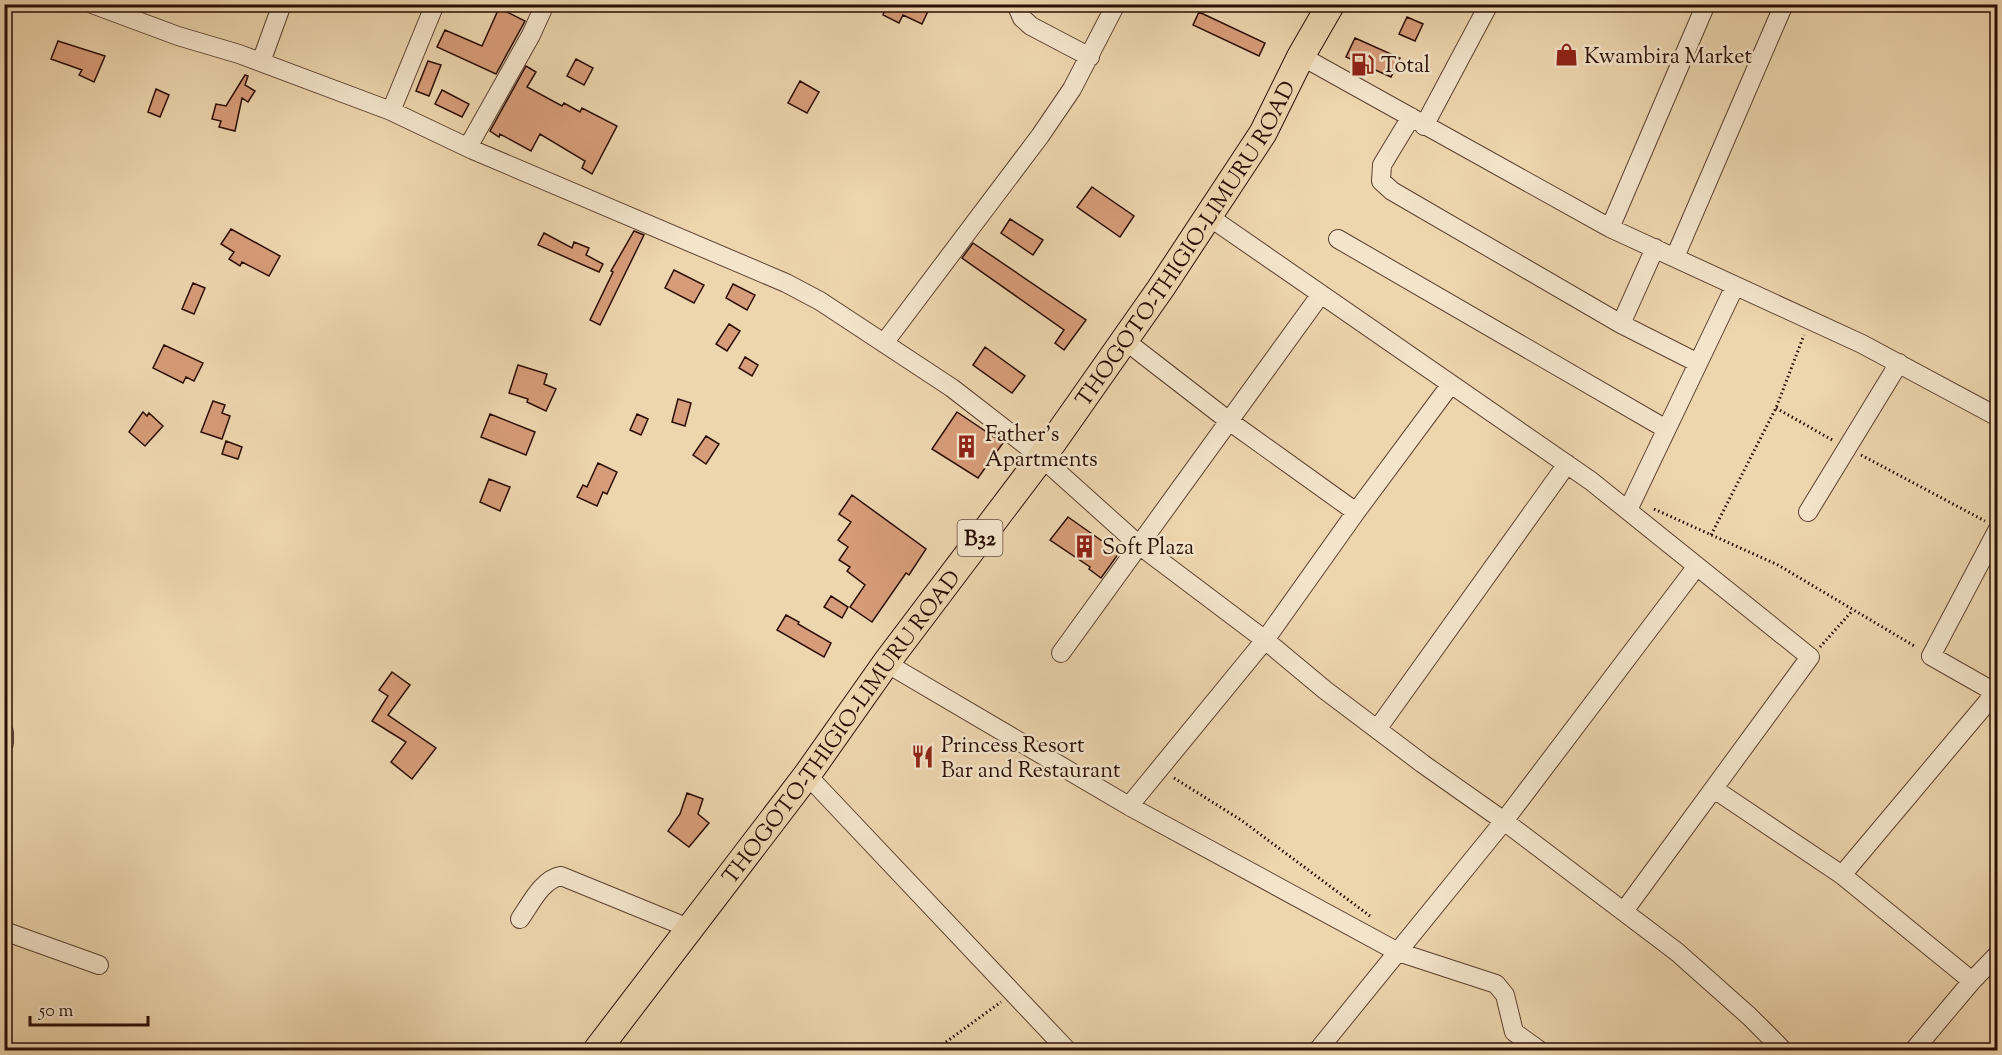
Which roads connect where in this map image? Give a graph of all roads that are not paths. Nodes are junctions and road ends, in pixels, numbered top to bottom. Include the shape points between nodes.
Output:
1 (92, 4) edge
2 (282, 4) edge
3 (435, 4) edge
4 (545, 4) edge
5 (1016, 4) edge
6 (1116, 4) edge
7 (1331, 4) edge
8 (1489, 4) edge
9 (1706, 4) edge
10 (1784, 4) edge
11 (1301, 56) junction
12 (1090, 57) junction
13 (261, 62) junction
14 (391, 111) junction
15 (1417, 121) junction
16 (468, 147) junction
17 (1208, 216) junction
18 (1610, 228) junction
19 (1338, 239) dead end
20 (1655, 248) junction
21 (1675, 257) junction
22 (1735, 286) junction
23 (1321, 294) junction
24 (1622, 324) junction
25 (1123, 339) junction
26 (884, 343) junction
27 (1698, 363) junction
28 (1899, 363) junction
29 (1451, 384) junction
30 (1998, 417) edge
31 (1229, 421) junction
32 (1666, 429) junction
33 (1041, 457) junction
34 (1567, 464) junction
35 (1630, 505) junction
36 (1356, 512) junction
37 (1808, 512) dead end
38 (1993, 525) edge
39 (1139, 545) junction
40 (1697, 566) junction
41 (1265, 640) junction
42 (1060, 653) dead end
43 (886, 663) junction
44 (1996, 693) edge
45 (1378, 728) junction
46 (4, 732) edge
47 (4, 743) edge
48 (807, 775) junction
49 (1714, 789) junction
50 (1129, 806) junction
51 (1504, 820) junction
52 (1842, 875) junction
53 (1624, 911) junction
54 (520, 919) dead end
55 (691, 929) junction
56 (4, 931) edge
57 (1398, 952) junction
58 (1998, 954) edge
59 (99, 965) dead end
60 (1972, 981) junction
61 (597, 1050) edge
62 (1067, 1050) edge
63 (1318, 1050) edge
64 (1539, 1050) edge
65 (1783, 1050) edge
66 (1914, 1050) edge

1 - 13 street
2 - 13 street
3 - 14 street
4 - 16 street
5 - 12 street via 1031,26
6 - 12 street
7 - 11 highway, THOGOTO-THIGIO-LIMURU ROAD / B32
8 - 15 street
9 - 18 street
10 - 21 street
11 - 15 street
11 - 17 highway, THOGOTO-THIGIO-LIMURU ROAD / B32 via 1263,133
12 - 26 street via 1040,136
13 - 14 street
14 - 16 street
15 - 18 street
15 - 24 street via 1382,165 1381,181
16 - 26 street via 786,283
17 - 23 street
17 - 25 highway, THOGOTO-THIGIO-LIMURU ROAD / B32
18 - 20 street
19 - 32 street
20 - 21 street
20 - 24 street
21 - 22 street
22 - 27 street
22 - 28 street
23 - 29 street
23 - 31 street
24 - 27 street
25 - 31 street
25 - 33 highway, THOGOTO-THIGIO-LIMURU ROAD / B32
26 - 33 street via 952,388
27 - 32 street
28 - 30 street
28 - 37 street
29 - 34 street
29 - 36 street
31 - 36 street
31 - 39 street
32 - 35 street
33 - 39 street
33 - 43 highway, THOGOTO-THIGIO-LIMURU ROAD / B32
34 - 35 street
34 - 45 street
35 - 40 street
36 - 41 street
38 - 44 street via 1931,656
39 - 41 street
39 - 42 street
40 - 49 street via 1810,657
40 - 51 street
41 - 45 street
41 - 50 street
43 - 48 highway, THOGOTO-THIGIO-LIMURU ROAD / B32
43 - 50 street
44 - 52 street
45 - 51 street
46 - 47 street
48 - 55 highway, THOGOTO-THIGIO-LIMURU ROAD / B32
48 - 62 street
49 - 52 street
49 - 53 street
50 - 57 street
51 - 53 street
51 - 57 street
52 - 60 street
53 - 65 street via 1686,960
54 - 55 street via 546,883 561,876
55 - 61 highway, THOGOTO-THIGIO-LIMURU ROAD / B32
56 - 59 street
57 - 63 street
57 - 64 street via 1496,984 1504,995 1514,1032
58 - 60 street
60 - 66 street

